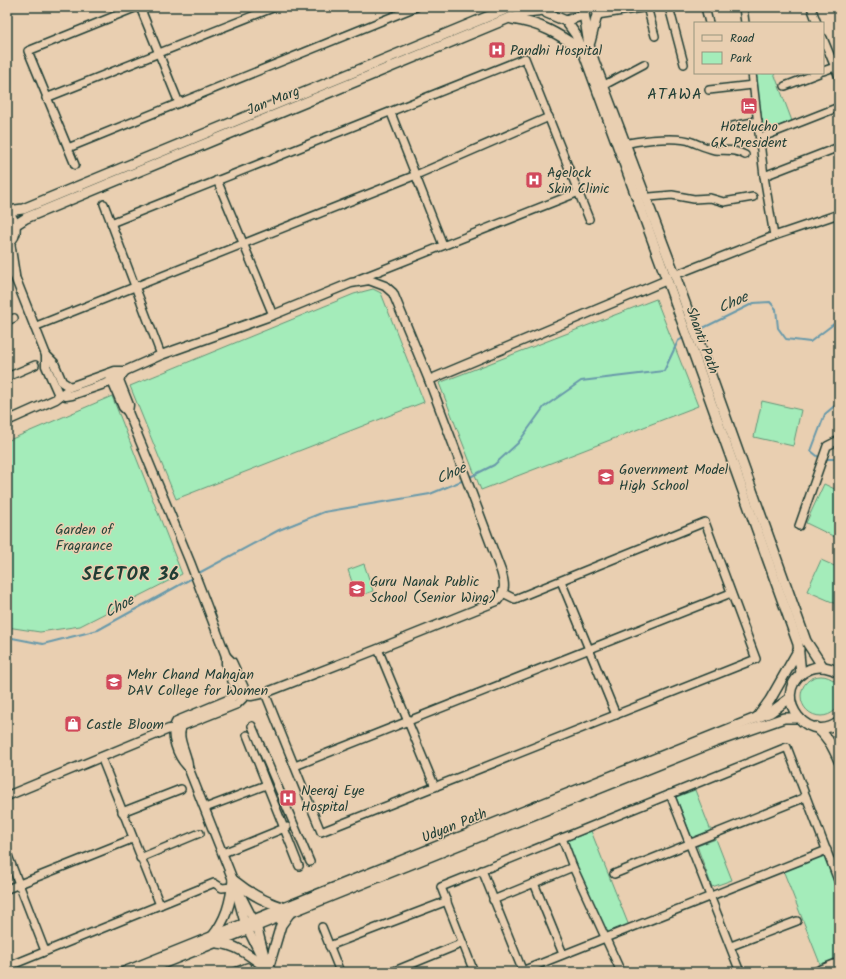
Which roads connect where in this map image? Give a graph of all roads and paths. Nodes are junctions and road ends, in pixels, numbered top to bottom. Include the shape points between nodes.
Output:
1 (138, 7) edge
2 (275, 7) edge
3 (416, 7) edge
4 (511, 7) edge
5 (648, 7) edge
6 (669, 7) edge
7 (705, 7) edge
8 (811, 7) edge
9 (543, 8) edge
10 (745, 8) edge
11 (586, 10) edge
12 (599, 11) edge
13 (509, 18) junction
14 (566, 21) junction
15 (708, 22) edge
16 (745, 22) edge
17 (817, 22) edge
18 (655, 36) dead end
19 (824, 40) edge
20 (586, 48) junction
21 (159, 55) junction
22 (644, 64) dead end
23 (684, 64) dead end
24 (835, 67) junction
25 (824, 71) edge
26 (752, 74) edge
27 (816, 74) edge
28 (839, 77) edge
29 (608, 83) dead end
30 (753, 85) junction
31 (785, 86) dead end
32 (709, 90) dead end
33 (46, 98) junction
34 (179, 103) junction
35 (839, 107) edge
36 (391, 112) junction
37 (549, 117) junction
38 (758, 121) junction
39 (733, 126) dead end
40 (760, 138) junction
41 (630, 142) dead end
42 (839, 147) edge
43 (68, 148) junction
44 (745, 155) dead end
45 (75, 165) dead end
46 (416, 175) junction
47 (764, 176) junction
48 (217, 180) junction
49 (579, 192) junction
50 (650, 197) dead end
51 (753, 197) dead end
52 (104, 204) dead end
53 (7, 211) edge
54 (839, 214) edge
55 (589, 219) dead end
56 (111, 223) junction
57 (15, 225) junction
58 (774, 236) junction
59 (9, 243) edge
60 (244, 243) junction
61 (443, 245) junction
62 (7, 265) edge
63 (671, 277) junction
64 (15, 278) junction
65 (351, 283) junction
66 (134, 287) junction
67 (273, 316) junction
68 (14, 318) dead end
69 (7, 321) edge
70 (34, 327) junction
71 (161, 355) junction
72 (46, 356) junction
73 (701, 361) junction
74 (35, 365) dead end
75 (114, 376) junction
76 (7, 377) edge
77 (429, 380) junction
78 (69, 387) junction
79 (62, 395) junction
80 (7, 421) edge
81 (839, 440) edge
82 (799, 526) dead end
83 (561, 581) junction
84 (503, 593) junction
85 (731, 593) junction
86 (378, 649) junction
87 (589, 649) junction
88 (799, 649) junction
89 (823, 667) junction
90 (839, 672) edge
91 (801, 674) junction
92 (265, 692) junction
93 (239, 695) junction
94 (790, 698) junction
95 (616, 715) junction
96 (757, 718) junction
97 (799, 718) junction
98 (409, 721) junction
99 (839, 722) edge
100 (252, 726) dead end
101 (816, 728) junction
102 (178, 729) junction
103 (247, 735) dead end
104 (101, 757) junction
105 (839, 761) edge
106 (295, 766) junction
107 (266, 785) junction
108 (435, 787) junction
109 (181, 789) dead end
110 (670, 794) junction
111 (7, 796) edge
112 (806, 797) junction
113 (205, 808) junction
114 (122, 812) junction
115 (293, 824) junction
116 (284, 829) junction
117 (200, 833) dead end
118 (132, 838) junction
119 (562, 838) junction
120 (689, 844) junction
121 (827, 850) junction
122 (7, 853) edge
123 (223, 853) junction
124 (140, 858) junction
125 (310, 862) dead end
126 (299, 866) dead end
127 (573, 867) junction
128 (482, 870) junction
129 (614, 874) dead end
130 (534, 883) junction
131 (839, 883) edge
132 (19, 884) junction
133 (233, 884) junction
134 (7, 889) edge
135 (710, 896) junction
136 (493, 900) junction
137 (447, 901) junction
138 (160, 905) junction
139 (287, 911) junction
140 (797, 921) dead end
141 (255, 924) junction
142 (322, 927) dead end
143 (246, 928) junction
144 (606, 937) junction
145 (214, 940) junction
146 (464, 944) junction
147 (330, 946) junction
148 (731, 946) junction
149 (46, 951) junction
150 (563, 954) junction
151 (839, 962) edge
152 (7, 967) edge
153 (247, 967) dead end
154 (269, 971) edge
155 (522, 971) edge
156 (124, 972) edge
157 (142, 972) edge
158 (235, 972) edge
159 (340, 972) edge
160 (392, 972) edge
161 (474, 972) edge
162 (621, 972) edge
163 (740, 972) edge
164 (814, 972) edge

1 - 21 street
1 - 33 street via 28,51
2 - 21 street
3 - 34 street
4 - 53 main road, Jan Marg via 23,209
5 - 12 street
5 - 18 street
6 - 23 street
7 - 15 street
8 - 17 street
9 - 13 main road, Jan Marg
9 - 14 main road via 556,18
10 - 16 street
11 - 14 main road
11 - 20 main road, Shanti Path
12 - 20 main road
13 - 20 main road via 531,21
13 - 57 main road, Jan Marg via 26,218
14 - 20 main road, Shanti Path
19 - 24 street
20 - 63 main road, Shanti Path
21 - 33 street
21 - 34 street
22 - 29 street
24 - 25 street
24 - 28 street
26 - 30 street
27 - 31 street
30 - 32 street
30 - 38 street
33 - 43 street
34 - 43 street
35 - 40 street
36 - 37 street via 524,58
36 - 46 street
36 - 48 street
37 - 46 street
37 - 49 street
38 - 39 street
38 - 40 street
40 - 47 street
41 - 44 street via 650,139 691,141 698,146 738,151
42 - 47 street
43 - 45 street
46 - 60 street
46 - 61 street
47 - 58 street
48 - 56 street
48 - 60 street
49 - 55 street
49 - 61 street
50 - 51 street via 672,195 694,199 710,198 724,202
52 - 56 street
53 - 57 main road via 14,219
54 - 58 street
56 - 66 street
57 - 59 main road via 14,235
58 - 63 street
59 - 64 street
60 - 66 street
60 - 67 street
61 - 65 street
62 - 64 street
63 - 73 main road, Shanti Path
63 - 77 street
64 - 70 street
65 - 67 street
65 - 77 street via 369,280 385,286 393,293
66 - 70 street
66 - 71 street
67 - 71 street
68 - 69 street
70 - 72 street
71 - 75 street
72 - 78 street via 54,363 62,382
72 - 79 street via 46,366 55,390
73 - 88 main road, Shanti Path
73 - 89 main road, Shanti Path via 806,641
74 - 76 street
75 - 78 street
75 - 79 street via 72,395
75 - 93 street via 123,407 128,412 226,656 232,662 244,688
77 - 84 street via 502,571 505,584
78 - 79 street
79 - 80 street
81 - 82 street via 827,446
83 - 84 street via 515,599
83 - 85 street via 705,522
83 - 87 street
84 - 86 street via 497,601
85 - 87 street
85 - 95 street via 756,659
86 - 92 street
86 - 98 street
87 - 95 street
87 - 98 street
88 - 91 main road, Shanti Path
88 - 96 main road
89 - 90 main road
89 - 91 main road via 813,668
91 - 94 main road via 793,684
92 - 93 street via 251,696
92 - 106 street
93 - 102 street via 182,718 177,721
94 - 96 main road, Udyan Path via 771,712
94 - 97 main road
95 - 108 street
96 - 139 main road, Udyan Path
97 - 101 main road via 805,724
97 - 139 main road, Udyan Path via 784,718 715,742
98 - 106 street
98 - 108 street
99 - 101 main road via 829,727
100 - 115 street
101 - 105 main road via 825,734
102 - 104 street
102 - 113 street via 188,759 188,768
103 - 107 street
104 - 111 street
104 - 114 street
106 - 108 street via 321,832
107 - 113 street
107 - 116 street
109 - 114 street
110 - 112 street via 787,747
110 - 119 street
110 - 120 street
112 - 120 street
112 - 121 street
113 - 123 street
114 - 118 street
115 - 116 street
115 - 125 street
116 - 123 street
116 - 126 street
117 - 124 street
118 - 124 street
118 - 132 street
119 - 127 street
119 - 128 street
120 - 129 street
120 - 135 street
121 - 131 street
121 - 135 street
122 - 132 street
123 - 133 street
124 - 138 street
127 - 130 street
127 - 144 street
128 - 136 street
128 - 137 street via 441,887
130 - 136 street
130 - 150 street
132 - 134 street
132 - 149 street
133 - 138 street via 222,888 214,883
133 - 139 main road
133 - 141 street
133 - 143 street
133 - 145 main road via 227,913
135 - 144 street
135 - 148 street
136 - 155 street
137 - 146 street
137 - 147 street
138 - 149 street
139 - 141 main road, Udyan Path
139 - 154 main road via 275,941
140 - 148 street
141 - 143 main road, Udyan Path
141 - 154 street
142 - 147 street
143 - 145 main road, Udyan Path
143 - 154 street
144 - 150 street
144 - 162 street
145 - 154 main road via 251,956
145 - 156 main road, Udyan Path
145 - 157 main road, Udyan Path
146 - 160 street
146 - 161 street
147 - 159 street
148 - 163 street
149 - 152 street
150 - 155 street
151 - 164 street
153 - 158 street

